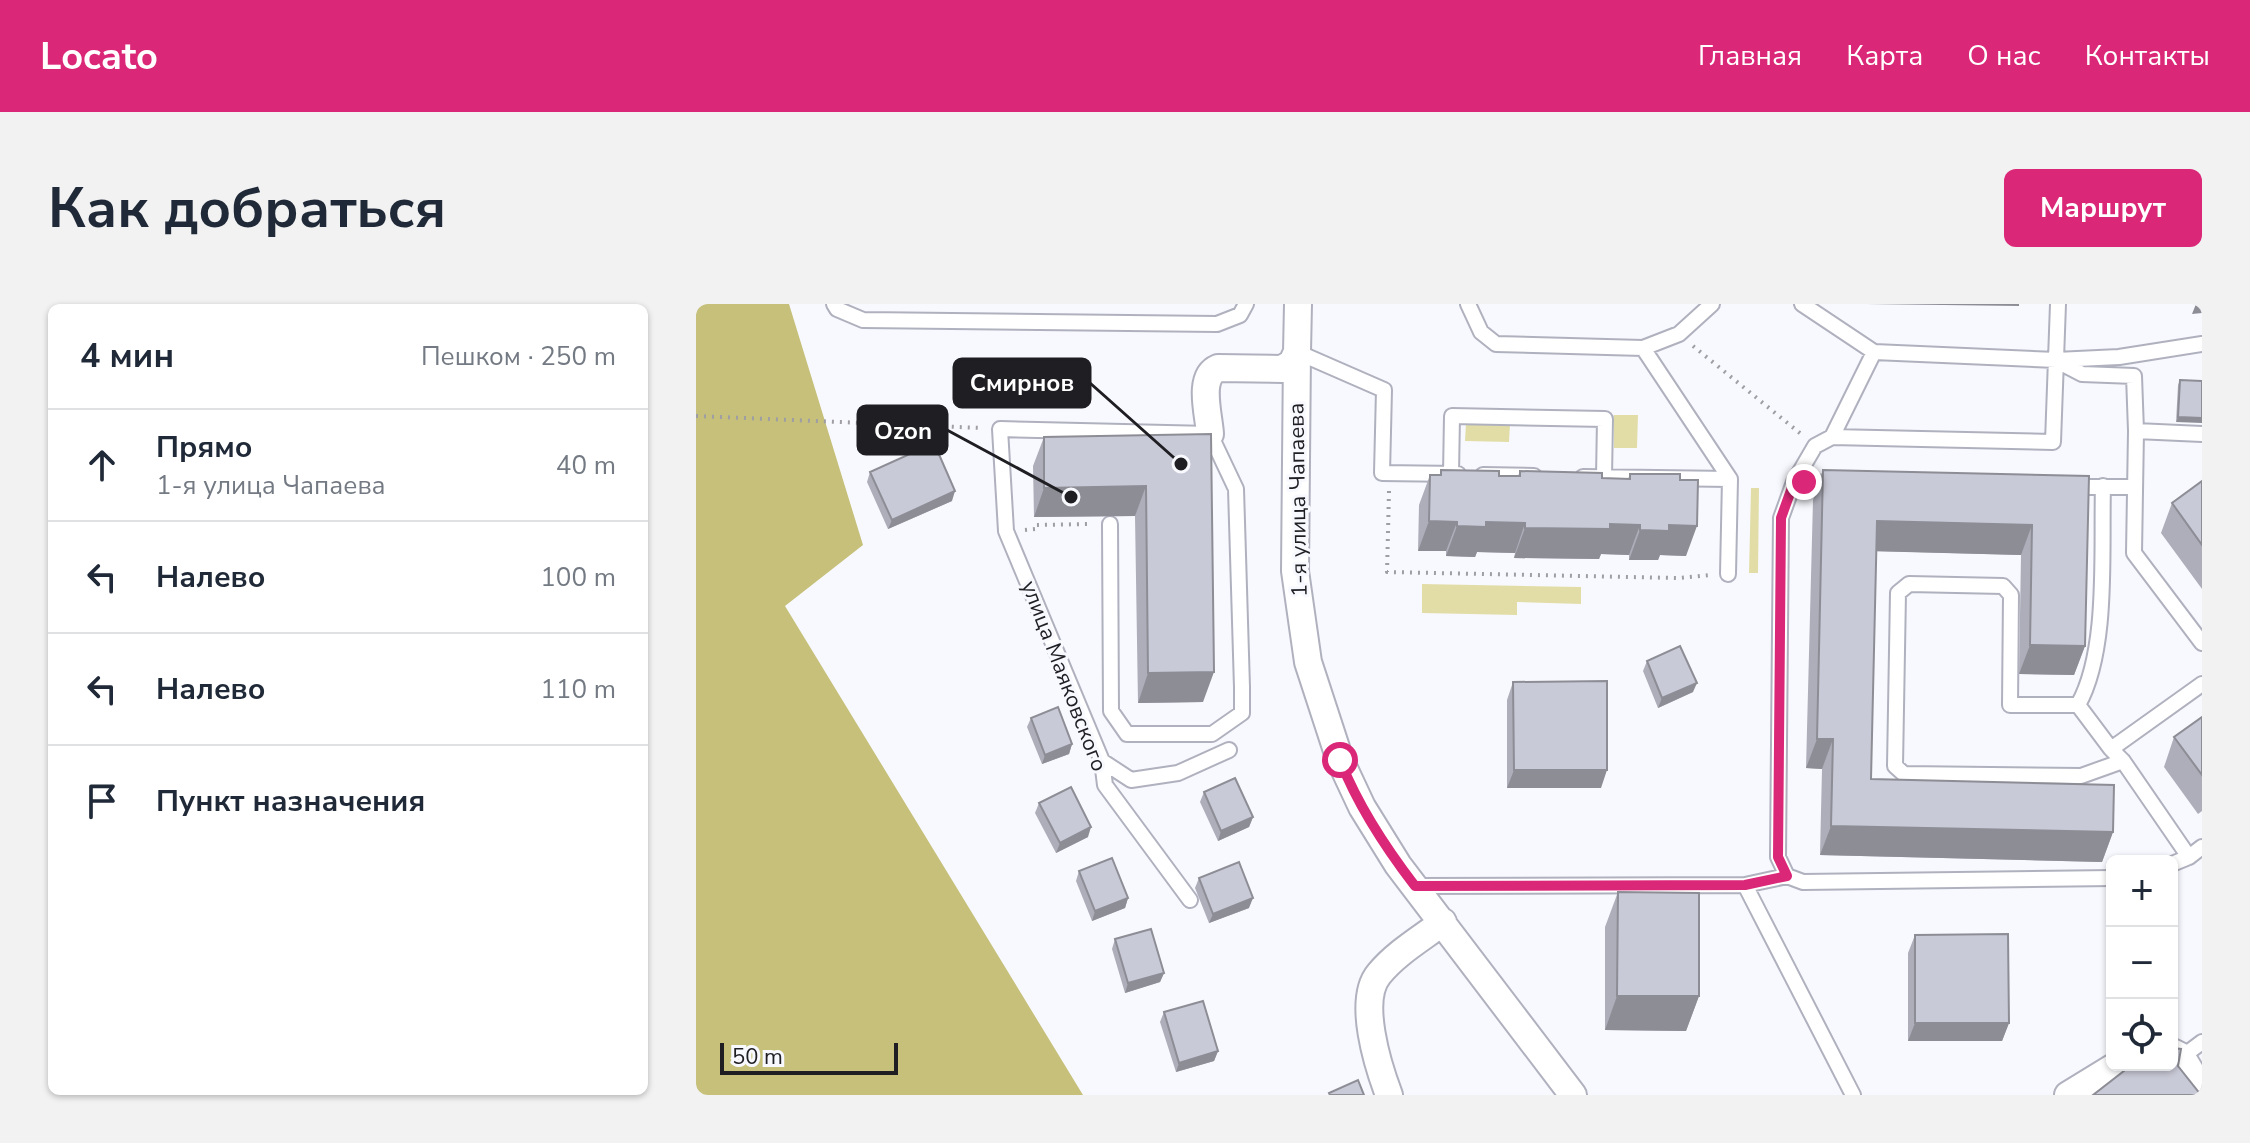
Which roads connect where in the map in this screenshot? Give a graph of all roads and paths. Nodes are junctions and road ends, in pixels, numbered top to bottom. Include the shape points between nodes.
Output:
1 (834, 304) edge
2 (1246, 304) edge
3 (1298, 304) edge
4 (1468, 304) edge
5 (1712, 304) edge
6 (1802, 304) edge
7 (2058, 304) edge
8 (1679, 334) junction
9 (2202, 344) edge
10 (1643, 348) junction
11 (1297, 352) junction
12 (1874, 352) junction
13 (2056, 360) junction
14 (696, 416) edge
15 (1000, 429) junction
16 (2136, 431) junction
17 (1210, 434) junction
18 (2202, 434) edge
19 (1832, 437) junction
20 (1815, 446) junction
21 (1389, 473) junction
22 (1451, 474) junction
23 (1543, 476) edge
24 (1574, 476) edge
25 (1604, 477) junction
26 (1730, 479) junction
27 (1794, 482) junction
28 (1850, 483) edge
29 (2051, 486) edge
30 (2103, 486) junction
31 (2135, 487) junction
32 (1110, 524) joint
33 (1035, 529) dead end
34 (1728, 574) joint
35 (2202, 643) edge
36 (2202, 684) edge
37 (2078, 705) junction
38 (2111, 749) junction
39 (1229, 750) dead end
40 (1102, 761) junction
41 (2123, 761) junction
42 (2202, 847) edge
43 (2189, 857) junction
44 (2178, 862) edge
45 (1787, 876) junction
46 (2106, 878) edge
47 (1745, 885) junction
48 (1415, 886) junction
49 (1190, 900) dead end
50 (1443, 922) junction
51 (2185, 1050) edge
52 (2107, 1071) edge
53 (2202, 1091) edge
54 (1389, 1095) edge
55 (1573, 1095) edge
56 (1853, 1095) edge
57 (2068, 1095) edge

1 - 2 lane via 863,320 1217,324 1240,315
3 - 11 street, 1-я улица Чапаева
4 - 10 lane via 1481,332 1496,344
5 - 8 lane
6 - 12 lane
7 - 13 lane
8 - 10 lane
8 - 20 path
9 - 13 lane
10 - 26 lane
11 - 17 street via 1282,369 1210,371 1205,380
11 - 21 lane via 1384,390 1382,473
11 - 48 street, 1-я улица Чапаева via 1295,571 1308,662 1345,774
12 - 13 lane
12 - 19 lane
13 - 16 lane via 2082,374 2134,376
13 - 19 lane via 2053,442
14 - 15 path
15 - 17 lane
15 - 40 lane, улица Маяковского via 1006,531
16 - 18 lane
16 - 31 lane
17 - 32 lane via 1236,489 1242,687 1242,713 1212,734 1127,734 1111,711
19 - 20 lane
20 - 27 lane
21 - 22 lane
21 - 34 path via 1387,572 1678,578
22 - 23 lane
22 - 25 lane via 1452,416 1468,416 1605,419
24 - 25 lane
25 - 26 lane
26 - 34 lane
27 - 28 lane
27 - 45 lane via 1781,518 1778,857
29 - 30 lane
30 - 31 lane
30 - 37 lane via 2098,646
31 - 35 lane via 2134,553
32 - 33 path
36 - 38 lane
37 - 38 lane
37 - 41 lane via 2010,705 2011,595 2003,586 1909,584 1898,593 1895,766 1904,774 2081,776
38 - 41 lane
39 - 40 lane via 1178,773 1131,780
40 - 49 lane, улица Маяковского via 1105,785
41 - 43 lane
42 - 43 lane
43 - 44 lane
45 - 46 lane via 1803,882
45 - 47 lane
47 - 48 lane
47 - 56 lane
48 - 50 street, 1-я улица Чапаева
50 - 54 street via 1376,976 1369,1002 1372,1038
50 - 55 street, 1-я улица Чапаева
51 - 53 street
52 - 57 street

